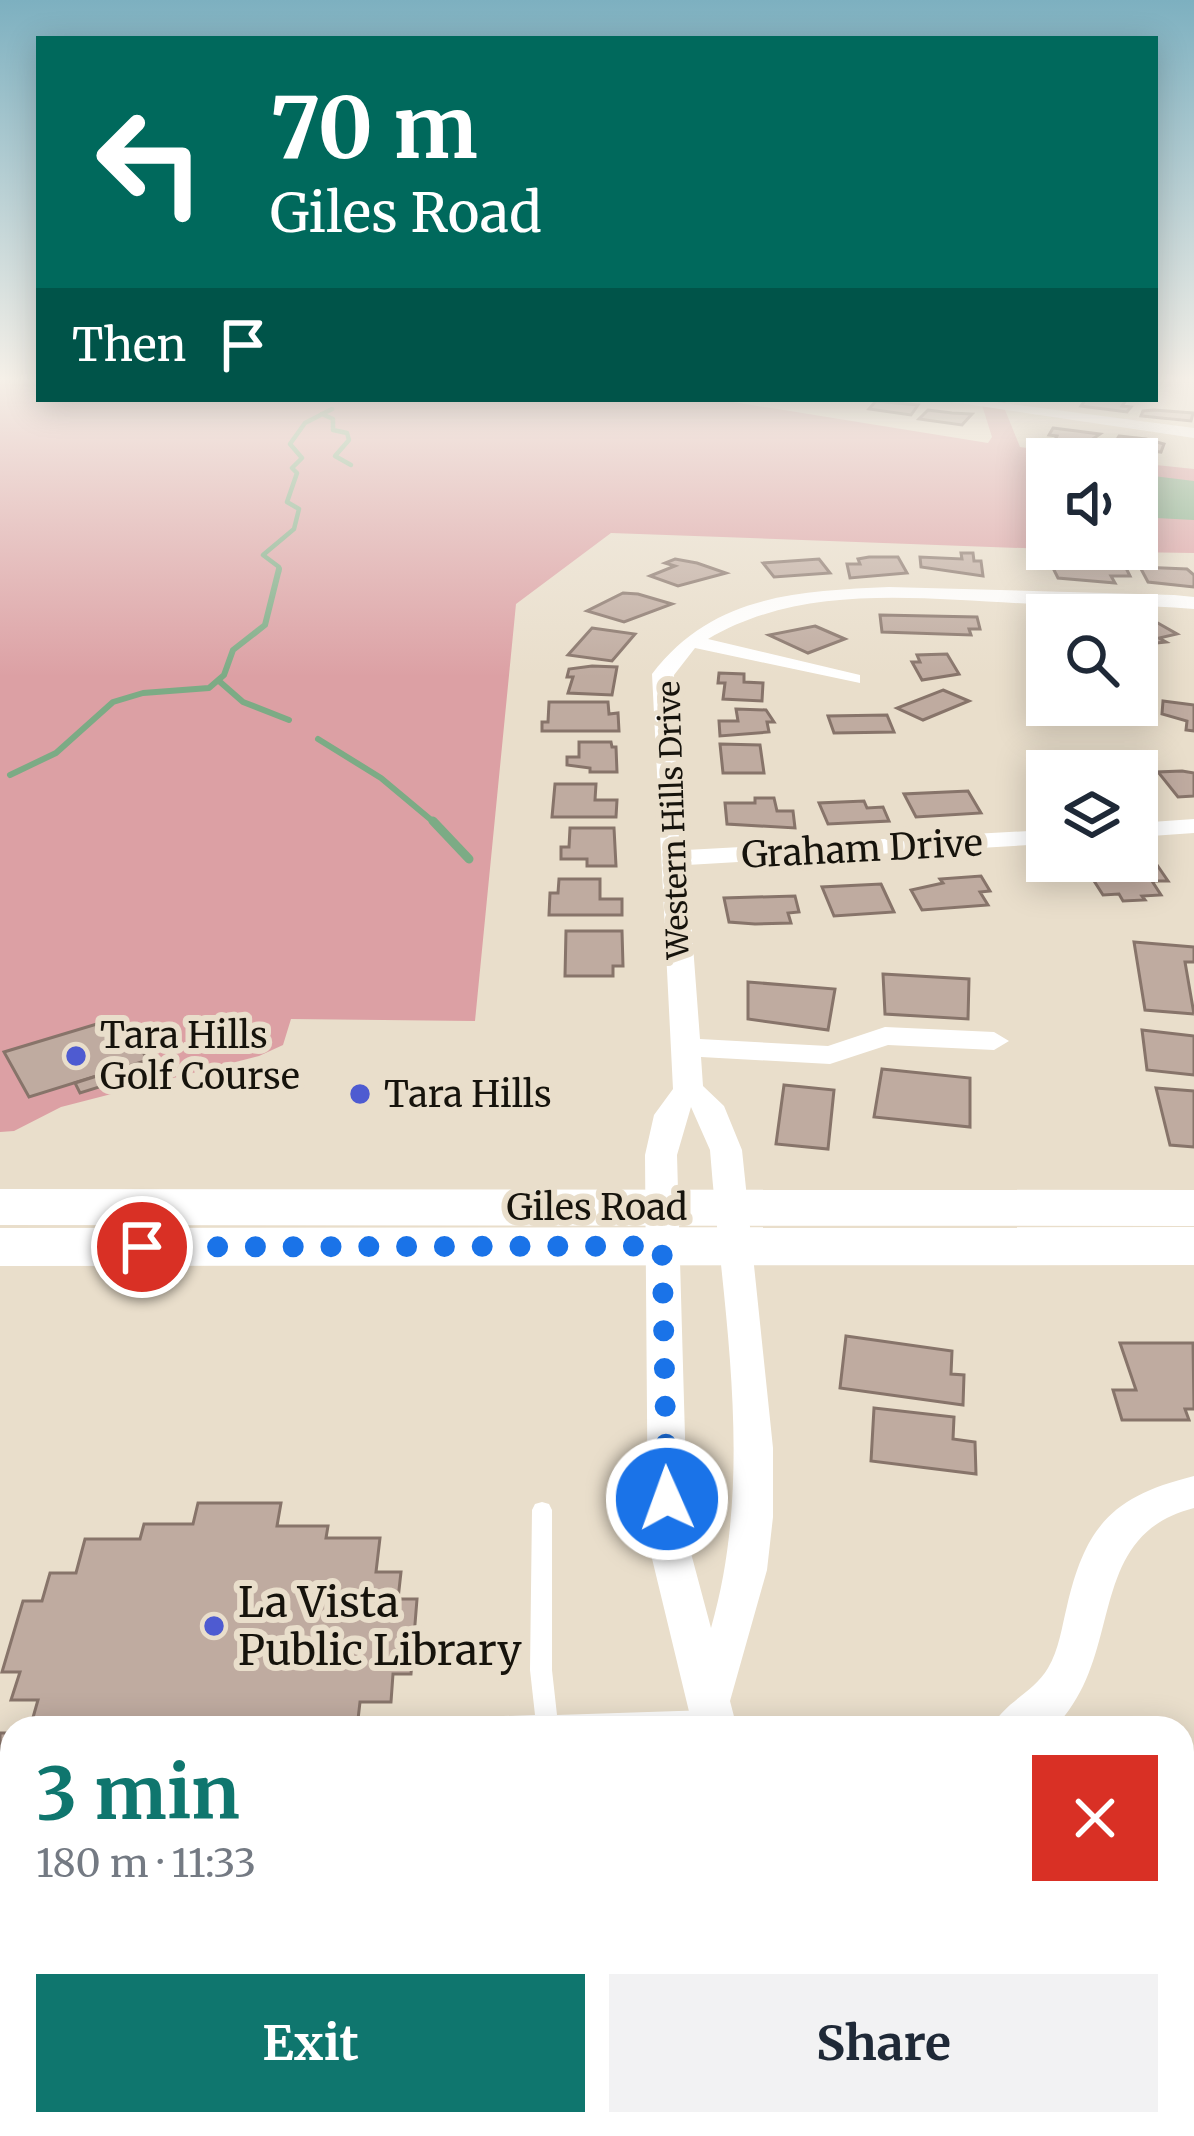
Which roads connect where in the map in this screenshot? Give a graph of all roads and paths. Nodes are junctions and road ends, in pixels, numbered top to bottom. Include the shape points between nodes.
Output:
1 (1194, 603) edge
2 (692, 641) junction
3 (854, 680) dead end
4 (1194, 826) edge
5 (1158, 829) edge
6 (1026, 838) edge
7 (676, 858) junction
8 (994, 1042) dead end
9 (682, 1047) junction
10 (688, 1089) junction
11 (0, 1207) edge
12 (1194, 1208) edge
13 (660, 1226) junction
14 (732, 1226) junction
15 (1194, 1246) edge
16 (0, 1247) edge
17 (1194, 1492) edge
18 (542, 1510) dead end
19 (713, 1715) edge
20 (546, 1716) edge
21 (1037, 1716) edge

1 - 2 street, Western Hills Drive via 807,598 726,620
2 - 3 street
2 - 7 street, Western Hills Drive via 663,674
4 - 5 street
6 - 7 street, Graham Drive
7 - 9 street, Western Hills Drive
8 - 9 street via 885,1036 830,1055
9 - 10 street, Western Hills Drive
10 - 13 street via 670,1114 661,1155
10 - 14 street, Western Hills Drive via 709,1106 720,1132
11 - 13 main road, Giles Road
12 - 14 main road, Giles Road
13 - 14 main road, Giles Road
13 - 16 main road, Giles Road
13 - 19 street via 668,1542
14 - 15 main road, Giles Road
14 - 19 street, Western Hills Drive via 753,1506
17 - 21 street via 1151,1503 1108,1539 1072,1677
18 - 20 lane

